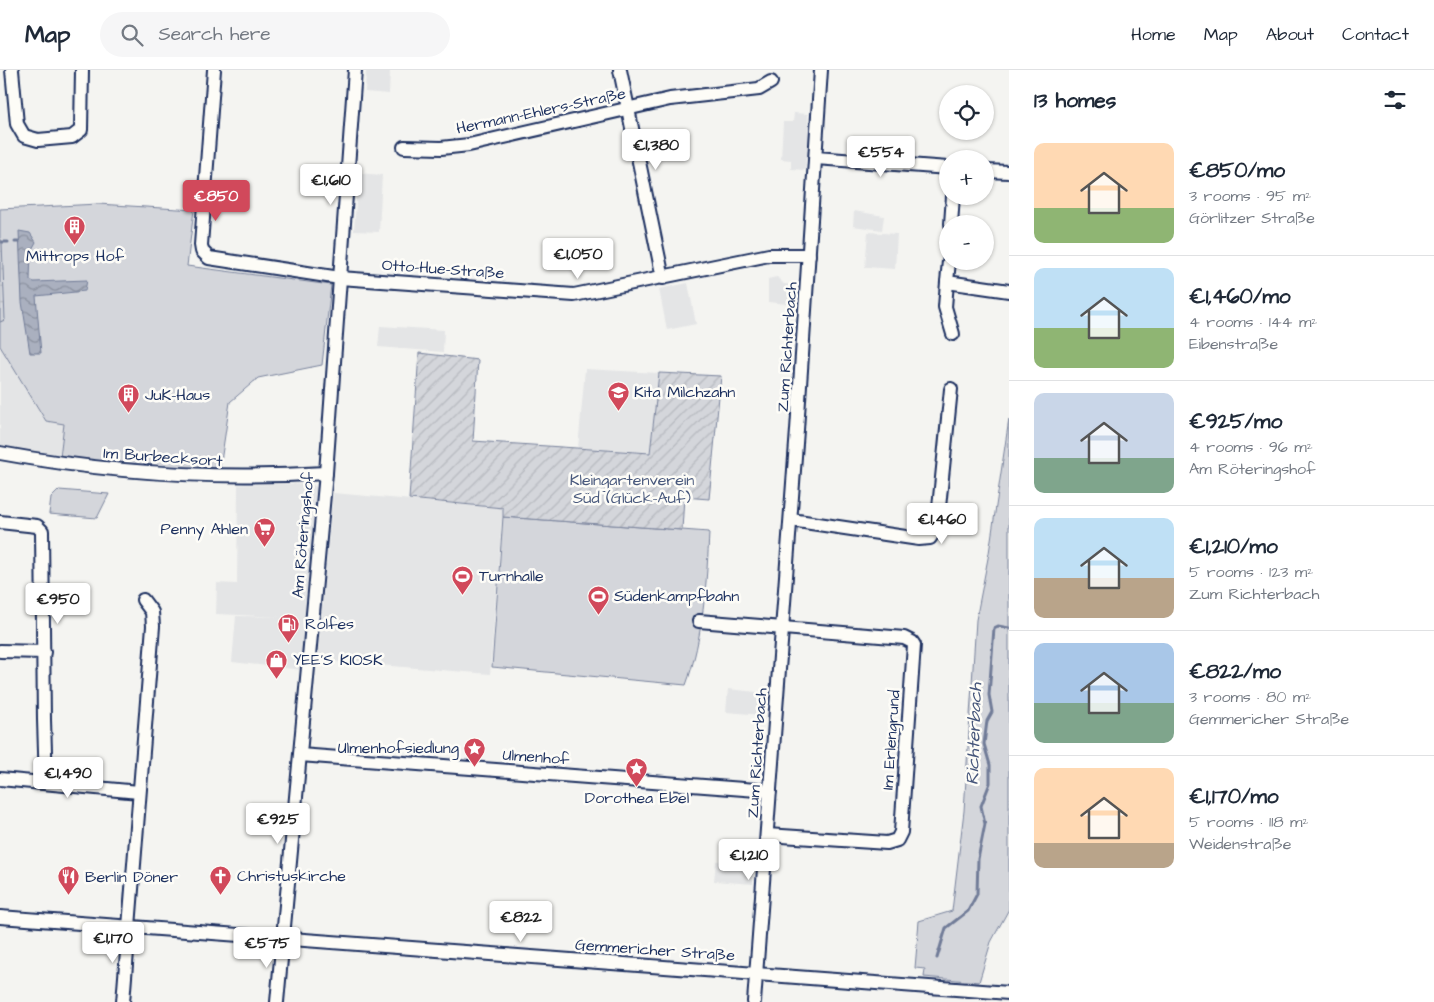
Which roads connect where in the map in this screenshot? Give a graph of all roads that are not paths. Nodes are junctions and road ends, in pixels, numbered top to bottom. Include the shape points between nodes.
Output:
1 (12, 70) edge
2 (82, 70) edge
3 (214, 70) edge
4 (355, 70) edge
5 (620, 70) edge
6 (821, 70) edge
7 (772, 82) dead end
8 (630, 108) junction
9 (404, 147) dead end
10 (816, 158) junction
11 (939, 167) edge
12 (994, 171) edge
13 (1009, 172) edge
14 (809, 255) junction
15 (948, 270) edge
16 (340, 278) junction
17 (663, 278) junction
18 (947, 282) junction
19 (1009, 291) edge
20 (953, 334) dead end
21 (951, 389) dead end
22 (0, 453) edge
23 (326, 473) junction
24 (791, 520) junction
25 (0, 522) edge
26 (143, 600) dead end
27 (699, 621) dead end
28 (783, 627) junction
29 (0, 651) edge
30 (44, 652) junction
31 (300, 755) junction
32 (0, 778) edge
33 (46, 783) junction
34 (770, 791) junction
35 (139, 792) junction
36 (767, 835) junction
37 (0, 917) edge
38 (130, 928) junction
39 (284, 938) junction
40 (756, 974) junction
41 (1009, 993) edge
42 (123, 1002) edge
43 (277, 1002) edge
44 (754, 1002) edge

1 - 2 street via 18,129 26,137 38,140 72,136 81,130
3 - 16 street, Otto-Hue-Straße via 202,251 212,259
4 - 16 street, Am Röteringshof
5 - 8 street
6 - 10 street, Zum Richterbach
7 - 8 street, Hermann-Ehlers-Straße via 759,89 701,94
8 - 9 street, Hermann-Ehlers-Straße via 469,145
8 - 17 street
10 - 11 street
10 - 14 street, Zum Richterbach
12 - 13 street
14 - 17 street, Otto-Hue-Straße via 769,255
14 - 24 street, Zum Richterbach
15 - 18 street
16 - 17 street, Otto-Hue-Straße via 574,295
16 - 23 street, Am Röteringshof
18 - 19 street
18 - 20 street via 945,307
21 - 24 street via 937,527 930,538 919,540
22 - 23 street, Im Burbecksort via 74,466 150,474 239,477
23 - 31 street, Am Röteringshof
24 - 28 street, Zum Richterbach
25 - 30 street via 37,526 42,530
26 - 35 street via 152,612 153,626
27 - 28 street
28 - 34 street, Zum Richterbach
28 - 36 street, Im Erlengrund via 904,638 912,642 915,650 901,832 897,840 887,843
29 - 30 street
30 - 33 street
31 - 34 street, Ulmenhof
31 - 39 street, Am Röteringshof
32 - 33 street
33 - 35 street
34 - 36 street, Zum Richterbach
35 - 38 street
36 - 40 street, Zum Richterbach
37 - 38 street, Gemmericher Straße
38 - 39 street, Gemmericher Straße
38 - 42 street
39 - 40 street, Gemmericher Straße
39 - 43 street, Am Röteringshof
40 - 41 street, Gemmericher Straße
40 - 44 street, Zum Richterbach

